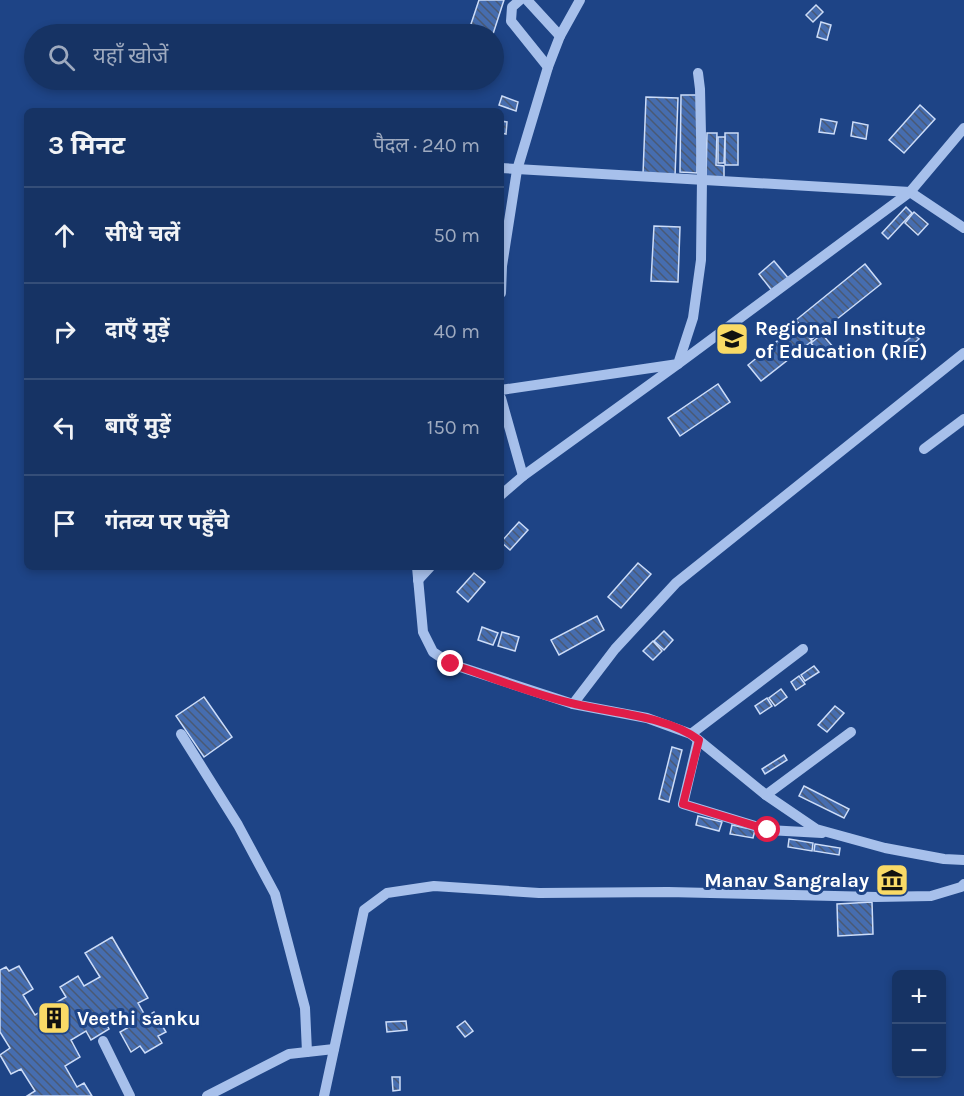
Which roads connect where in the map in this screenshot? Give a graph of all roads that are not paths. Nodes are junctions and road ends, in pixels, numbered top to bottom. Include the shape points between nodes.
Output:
1 (520, 0) edge
2 (527, 0) edge
3 (580, 0) edge
4 (560, 36) junction
5 (548, 67) junction
6 (698, 73) dead end
7 (964, 128) edge
8 (504, 168) edge
9 (517, 170) junction
10 (702, 179) junction
11 (910, 192) junction
12 (964, 228) edge
13 (504, 253) edge
14 (964, 353) edge
15 (678, 364) junction
16 (504, 390) edge
17 (504, 409) edge
18 (964, 419) edge
19 (924, 449) dead end
20 (523, 476) junction
21 (504, 492) edge
22 (417, 570) edge
23 (427, 570) edge
24 (418, 580) junction
25 (804, 649) dead end
26 (573, 704) junction
27 (851, 732) dead end
28 (181, 734) dead end
29 (695, 737) junction
30 (766, 795) junction
31 (828, 833) junction
32 (964, 860) edge
33 (964, 884) edge
34 (103, 1041) dead end
35 (334, 1049) junction
36 (307, 1052) junction
37 (130, 1096) edge
38 (207, 1096) edge
39 (324, 1096) edge

1 - 5 street via 512,7 511,21
2 - 4 street
3 - 4 street
4 - 5 street
5 - 9 street
6 - 10 street
7 - 11 street
8 - 9 street
9 - 10 street
9 - 13 street
10 - 11 street
10 - 15 street via 701,260 693,318
11 - 12 street
11 - 15 street
14 - 26 street via 676,583 615,649
15 - 16 street
15 - 20 street
17 - 20 street
18 - 19 street
20 - 21 street
22 - 24 street
23 - 24 street
24 - 26 street via 423,632 433,652 451,664
25 - 29 street
26 - 29 street via 647,718
27 - 30 street
28 - 36 street via 238,825 275,894 305,1008
29 - 30 street
29 - 31 street via 683,804 768,830
30 - 31 street
31 - 32 street via 885,848
33 - 35 street via 931,896 876,897 539,893 434,886 387,893 364,910
34 - 37 street
35 - 36 street
35 - 39 street
36 - 38 street via 290,1054

